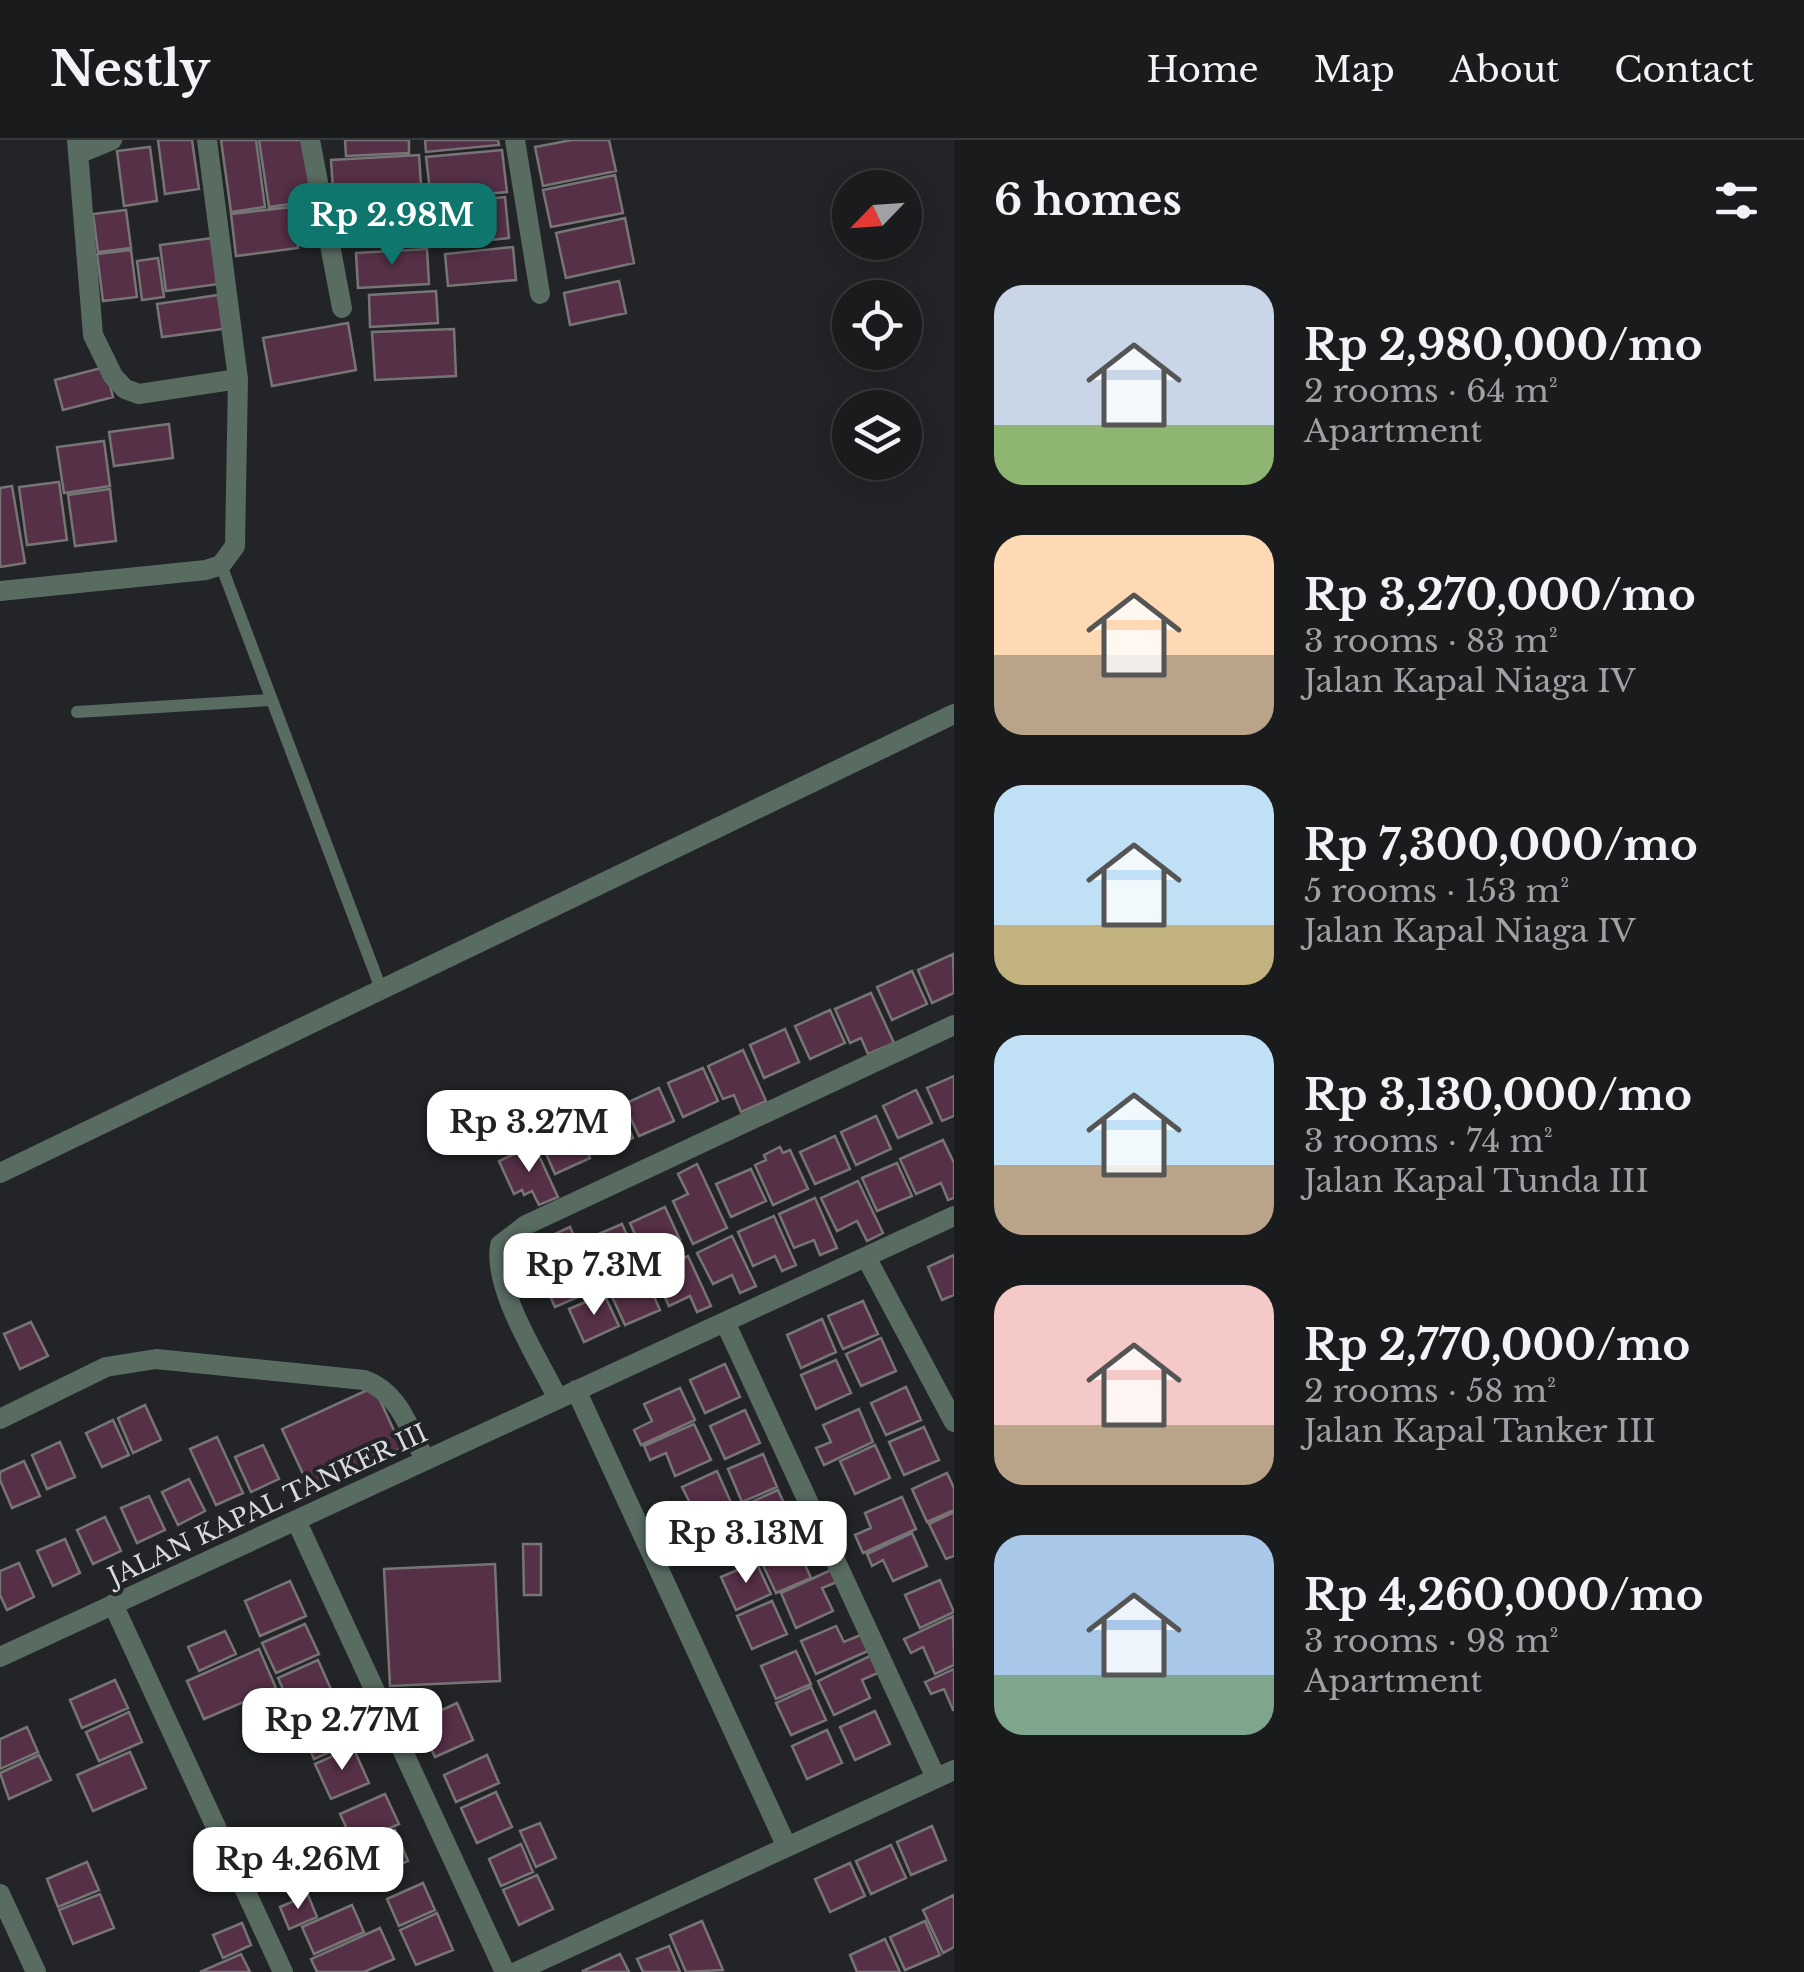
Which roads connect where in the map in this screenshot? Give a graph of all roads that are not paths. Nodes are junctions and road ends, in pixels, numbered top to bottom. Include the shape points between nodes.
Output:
1 (112, 140) edge
2 (207, 140) edge
3 (310, 140) edge
4 (516, 140) edge
5 (77, 147) edge
6 (540, 294) dead end
7 (342, 308) dead end
8 (238, 379) junction
9 (220, 565) junction
10 (0, 591) edge
11 (270, 700) junction
12 (77, 712) dead end
13 (954, 714) edge
14 (381, 990) junction
15 (954, 1025) edge
16 (0, 1173) edge
17 (954, 1216) edge
18 (866, 1257) junction
19 (725, 1322) junction
20 (567, 1394) junction
21 (952, 1416) edge
22 (0, 1419) edge
23 (425, 1460) junction
24 (296, 1520) junction
25 (113, 1604) junction
26 (0, 1656) edge
27 (945, 1774) edge
28 (787, 1847) junction
29 (0, 1894) edge
30 (36, 1972) edge
31 (282, 1972) edge
32 (505, 1972) edge
33 (516, 1972) edge

1 - 5 street
2 - 8 street
3 - 7 street
4 - 6 street
5 - 8 street via 94,335 113,376 139,394
8 - 9 street via 236,532
9 - 10 street
9 - 11 lane
11 - 12 lane
11 - 14 lane
13 - 14 street
14 - 16 street
15 - 20 street via 526,1224 500,1246 497,1262 506,1291
17 - 18 street, JALAN KAPAL TANKER III
18 - 19 street, JALAN KAPAL TANKER III
18 - 21 street
19 - 20 street, JALAN KAPAL TANKER III
19 - 27 street
20 - 23 street, JALAN KAPAL TANKER III
20 - 28 street
22 - 23 street via 106,1367 156,1359 380,1386 396,1402
23 - 24 street, JALAN KAPAL TANKER III
24 - 25 street, JALAN KAPAL TANKER III
24 - 32 street
25 - 26 street, JALAN KAPAL TANKER III
25 - 31 street
27 - 28 street
28 - 33 street
29 - 30 street

